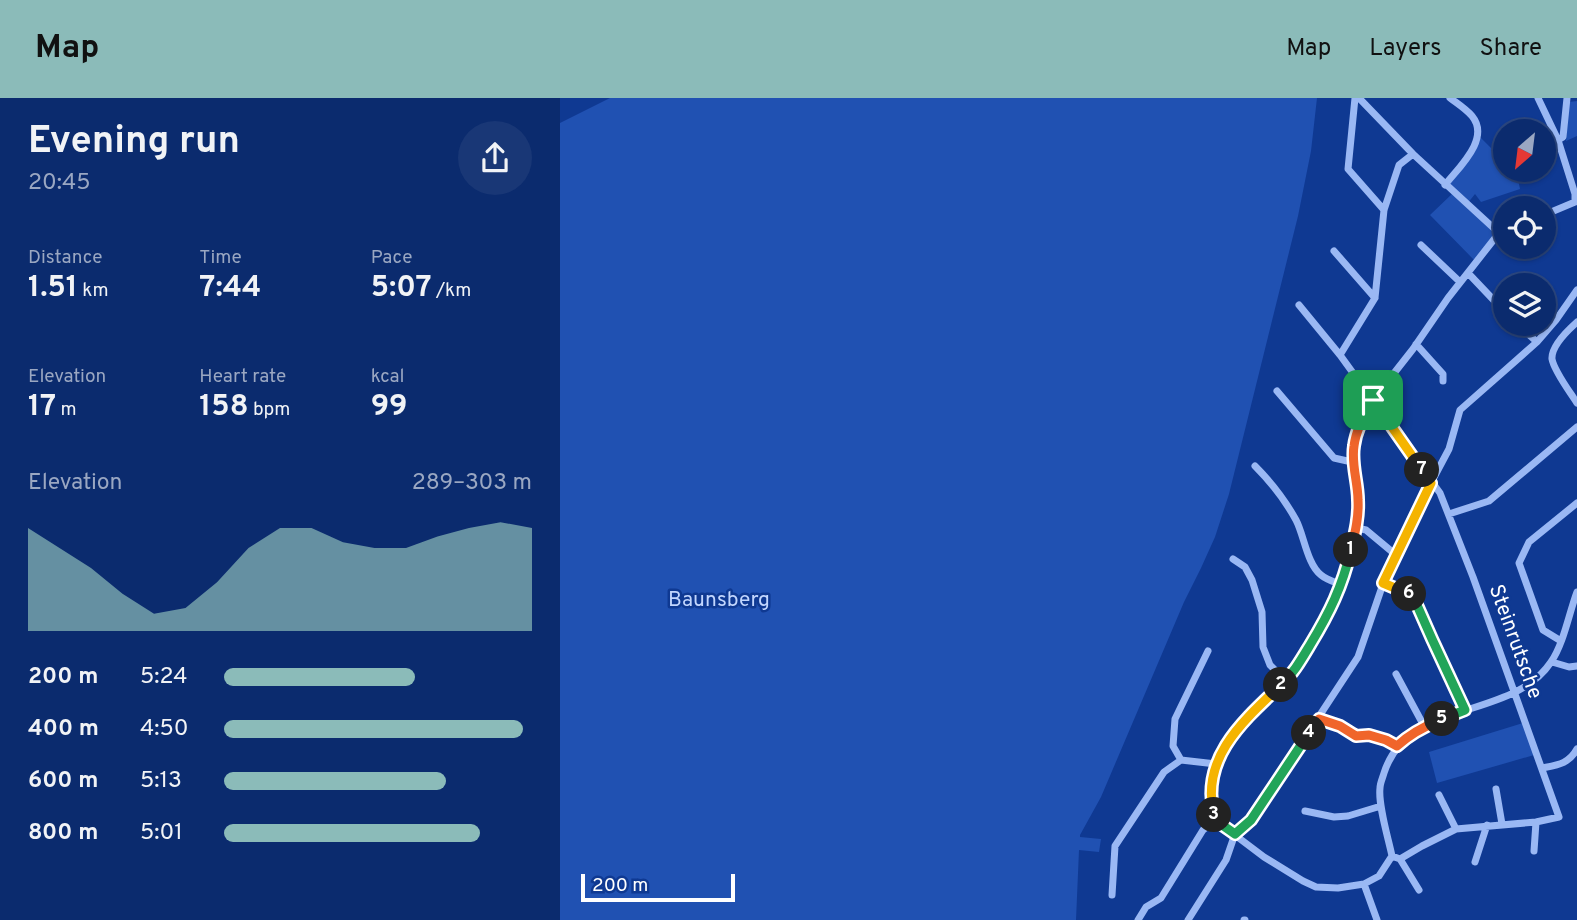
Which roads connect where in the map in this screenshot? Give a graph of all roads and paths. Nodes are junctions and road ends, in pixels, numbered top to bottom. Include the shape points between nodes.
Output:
1 (1357, 98) edge
2 (1450, 98) edge
3 (1538, 98) edge
4 (1567, 98) edge
5 (1559, 140) junction
6 (1413, 154) junction
7 (1445, 185) junction
8 (1576, 203) edge
9 (1384, 210) junction
10 (1556, 210) edge
11 (1493, 224) edge
12 (1493, 242) edge
13 (1421, 245) dead end
14 (1334, 251) dead end
15 (1468, 273) junction
16 (1460, 282) junction
17 (1577, 290) edge
18 (1375, 298) junction
19 (1493, 299) edge
20 (1299, 305) dead end
21 (1556, 320) joint
22 (1577, 322) edge
23 (1568, 331) junction
24 (1530, 336) edge
25 (1541, 336) edge
26 (1536, 342) junction
27 (1416, 344) junction
28 (1340, 355) junction
29 (1443, 381) dead end
30 (1277, 391) dead end
31 (1373, 400) junction
32 (1577, 403) edge
33 (1577, 427) edge
34 (1352, 462) junction
35 (1255, 466) dead end
36 (1431, 483) junction
37 (1577, 503) edge
38 (1449, 514) junction
39 (1357, 528) junction
40 (1396, 555) junction
41 (1233, 559) dead end
42 (1383, 583) junction
43 (1342, 585) junction
44 (1577, 592) edge
45 (1561, 641) junction
46 (1208, 651) dead end
47 (1552, 662) junction
48 (1577, 666) edge
49 (1396, 674) dead end
50 (1286, 681) junction
51 (1515, 693) junction
52 (1465, 710) junction
53 (1319, 719) junction
54 (1424, 726) junction
55 (1397, 746) junction
56 (1577, 749) edge
57 (1181, 760) junction
58 (1216, 764) junction
59 (1542, 768) junction
60 (1496, 789) dead end
61 (1439, 795) dead end
62 (1381, 806) junction
63 (1305, 811) dead end
64 (1215, 820) junction
65 (1536, 822) junction
66 (1502, 824) junction
67 (1487, 825) junction
68 (1456, 829) junction
69 (1235, 834) junction
70 (1534, 851) dead end
71 (1392, 856) junction
72 (1401, 859) junction
73 (1475, 862) dead end
74 (1364, 884) junction
75 (1419, 890) dead end
76 (1112, 895) dead end
77 (1138, 920) edge
78 (1188, 920) edge
79 (1377, 920) edge

1 - 6 street
1 - 9 street via 1348,169
2 - 7 street via 1476,121 1479,136
3 - 5 street
4 - 5 street
5 - 8 street
6 - 7 street
6 - 9 street via 1399,165
7 - 11 street
8 - 10 street
9 - 18 street
12 - 15 street
13 - 16 street
14 - 18 street
15 - 16 street
15 - 19 street
16 - 27 street
17 - 21 street
18 - 28 street
20 - 28 street, Steinrutsche
21 - 23 street
22 - 23 street
23 - 32 street via 1553,353 1554,364
24 - 26 street
25 - 26 street
26 - 36 street via 1460,410 1450,449
27 - 29 street via 1443,374
27 - 31 street
28 - 31 street, Steinrutsche
30 - 34 street via 1334,458
31 - 34 street via 1358,428
31 - 36 street, Steinrutsche
33 - 38 street via 1489,501
34 - 39 street
35 - 43 street via 1286,503 1313,566 1321,576
36 - 38 street, Steinrutsche
36 - 40 street
37 - 45 street via 1529,542 1519,563 1543,630
38 - 51 street, Steinrutsche
39 - 40 street
39 - 43 street
40 - 42 street
41 - 50 street via 1245,567 1252,580 1262,612 1263,647 1270,665
42 - 52 street via 1413,596
42 - 53 street via 1359,657
43 - 50 street
44 - 45 street
45 - 47 street
46 - 57 street via 1175,719 1173,746
47 - 48 street
47 - 51 street
49 - 54 street
50 - 58 street via 1247,718
51 - 52 street
51 - 59 street, Steinrutsche
52 - 54 street
53 - 55 street via 1356,736 1369,735
53 - 69 street via 1251,820
54 - 55 street
55 - 62 street via 1380,787
56 - 59 street via 1564,763
57 - 58 street
57 - 76 street via 1164,772 1115,846
58 - 64 street via 1211,803
59 - 65 street, Steinrutsche via 1559,817
60 - 66 street
61 - 68 street
62 - 63 street via 1334,817
62 - 71 street
64 - 69 street
64 - 77 street via 1203,830 1161,898 1146,907
65 - 66 street
65 - 70 street
66 - 67 street
67 - 68 street
67 - 73 street
68 - 72 street
69 - 74 street via 1316,887
69 - 78 street via 1226,860
71 - 72 street
71 - 74 street via 1379,876
72 - 75 street
74 - 79 street

